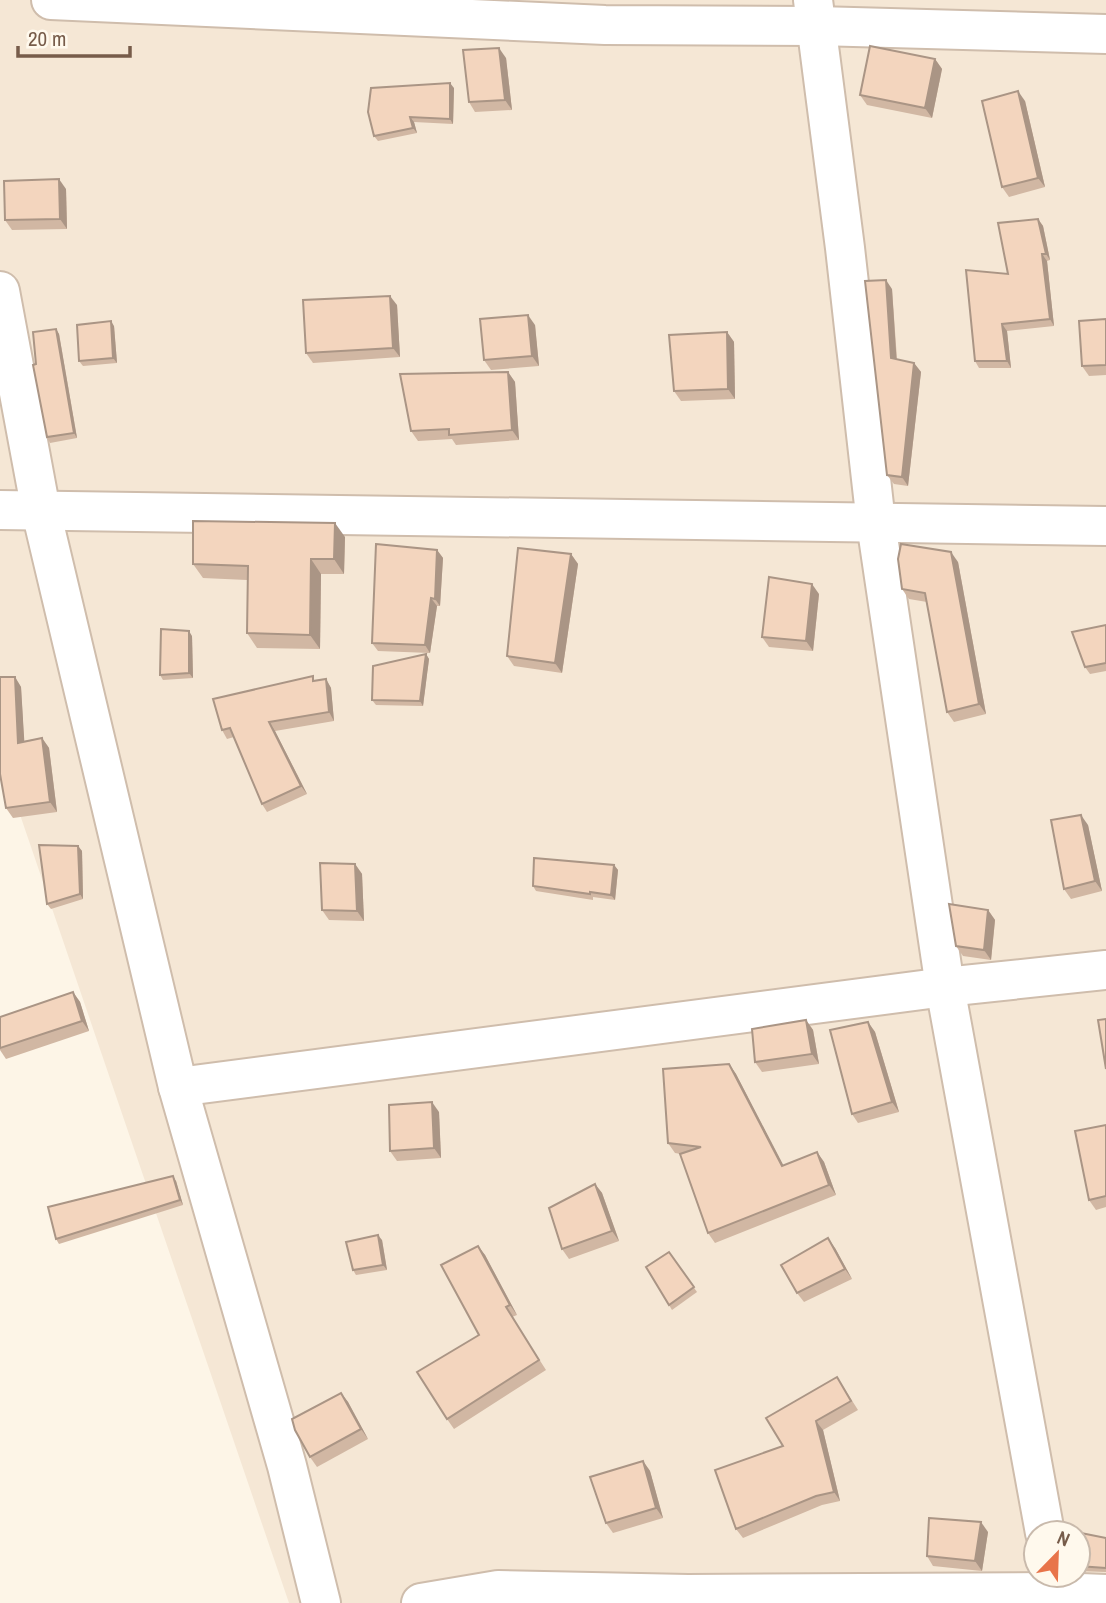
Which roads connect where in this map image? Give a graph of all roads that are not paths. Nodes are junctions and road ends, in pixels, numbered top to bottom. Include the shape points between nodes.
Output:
1 (51, 0) edge
2 (815, 13) edge
3 (1106, 34) edge
4 (0, 291) edge
5 (0, 510) edge
6 (41, 511) junction
7 (876, 523) junction
8 (1106, 526) edge
9 (1106, 970) edge
10 (945, 987) junction
11 (178, 1087) junction
12 (1042, 1519) edge
13 (1055, 1590) edge
14 (1106, 1594) edge
15 (321, 1603) edge
16 (421, 1603) edge

1 - 2 street via 605,25
2 - 3 street
2 - 7 street
4 - 6 street
5 - 6 street
6 - 7 street
6 - 11 street
7 - 8 street
7 - 10 street
9 - 10 street
10 - 11 street
10 - 12 street
11 - 15 street via 287,1466
13 - 14 street
13 - 16 street via 688,1594 498,1590

